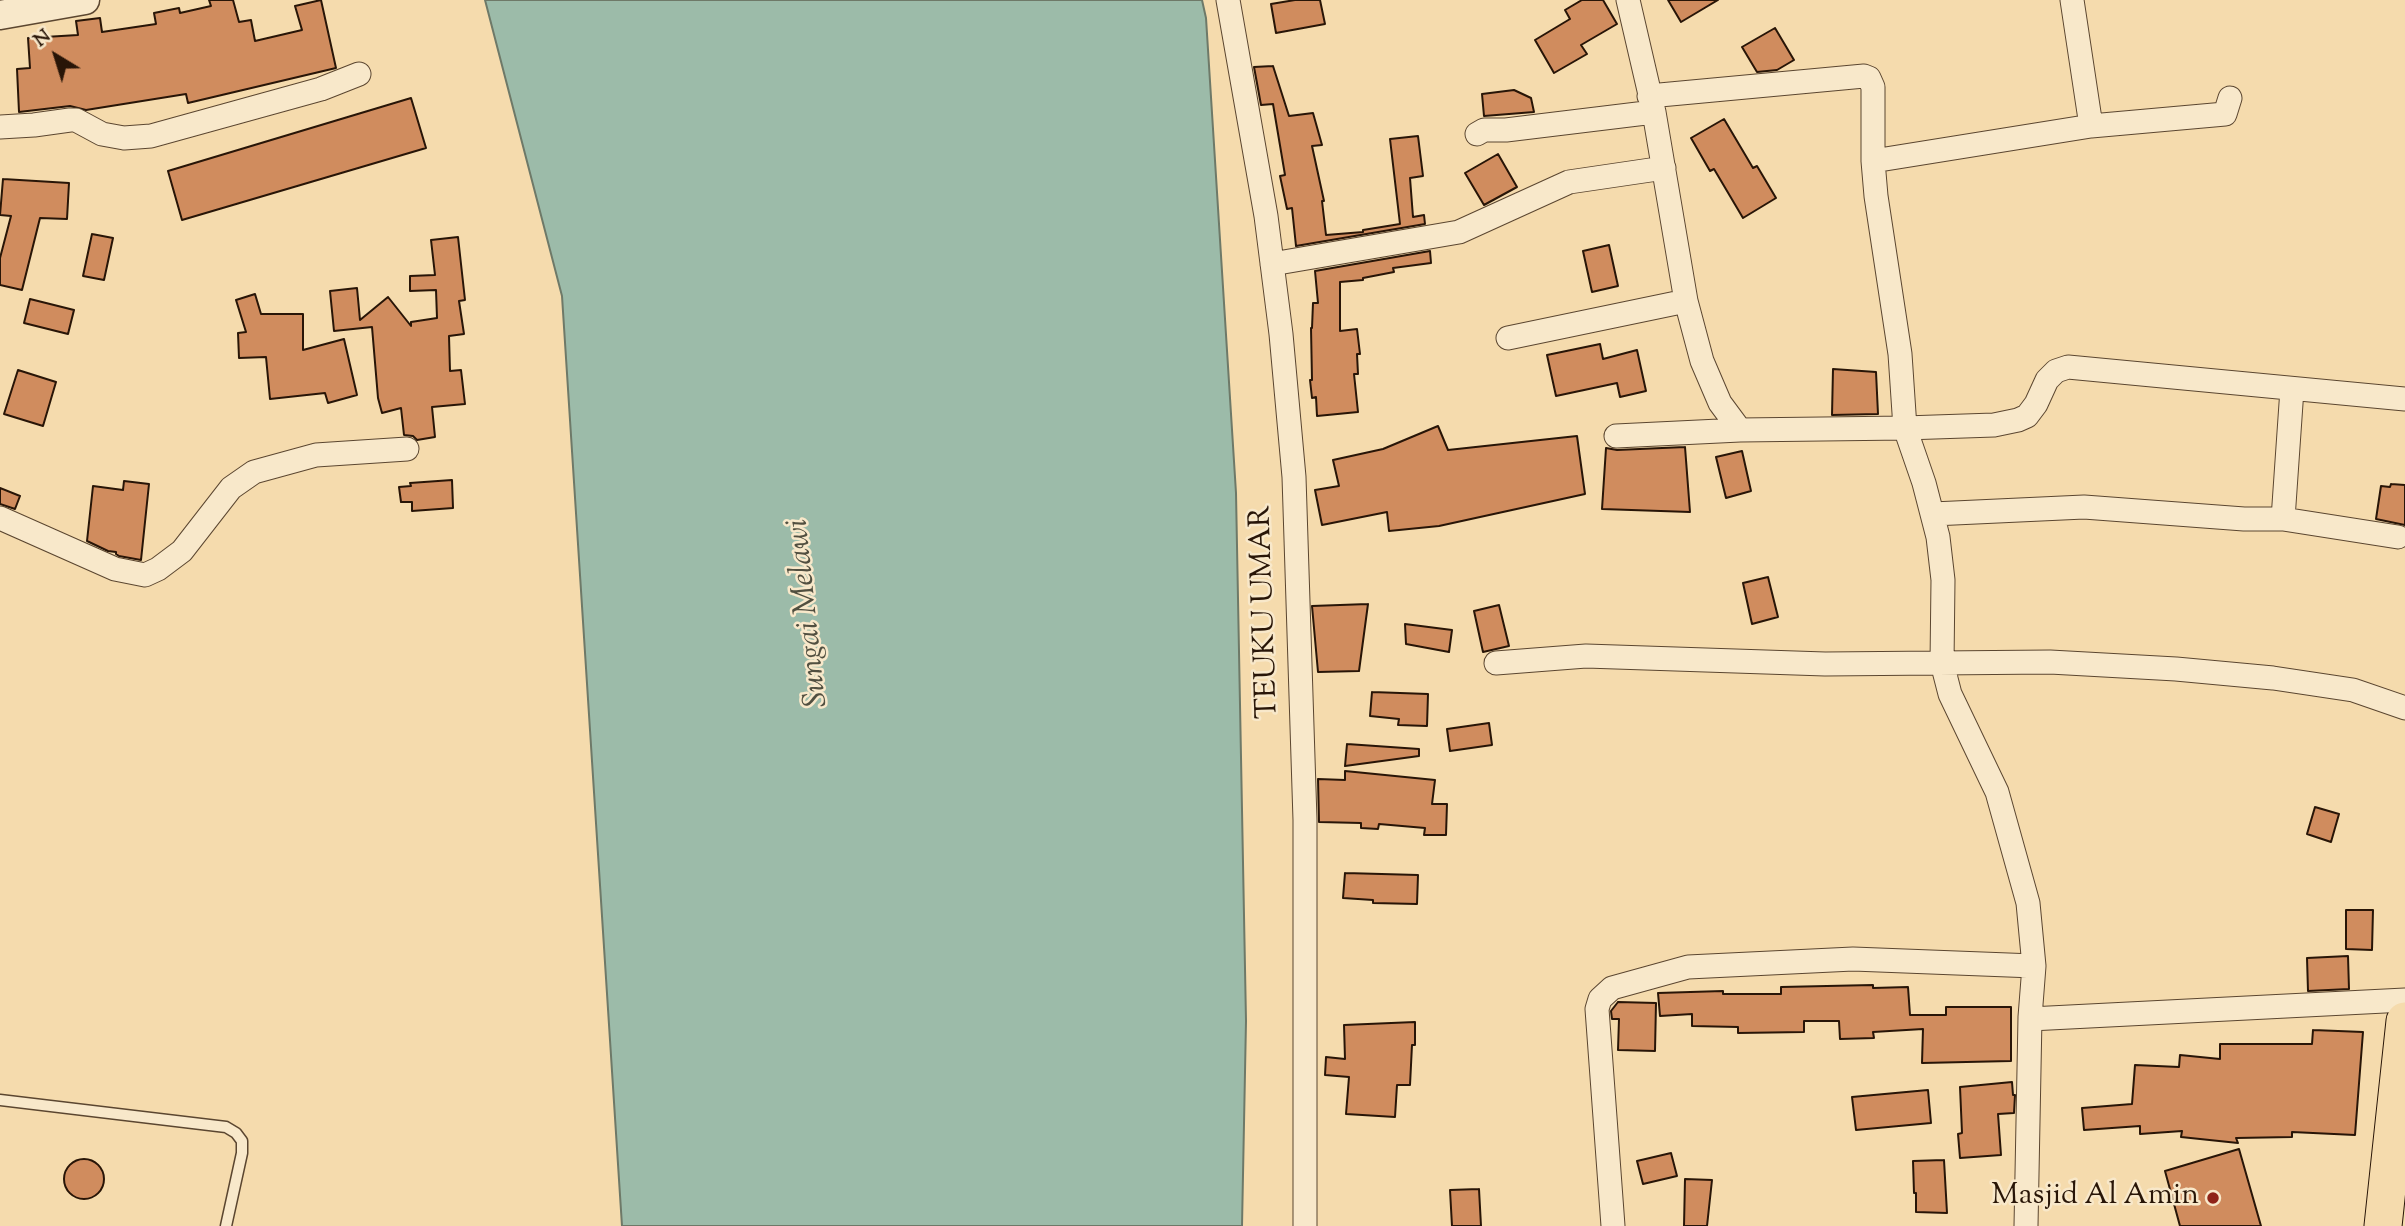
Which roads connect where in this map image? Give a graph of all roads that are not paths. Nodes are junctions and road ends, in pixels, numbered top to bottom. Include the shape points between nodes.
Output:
1 (85, 0) edge
2 (1628, 0) edge
3 (2072, 0) edge
4 (1232, 1) edge
5 (0, 15) edge
6 (359, 75) dead end
7 (2230, 98) dead end
8 (1651, 104) junction
9 (2091, 126) junction
10 (0, 127) edge
11 (1477, 134) dead end
12 (1873, 161) junction
13 (1664, 168) junction
14 (1272, 264) junction
15 (1686, 301) junction
16 (1508, 338) dead end
17 (2292, 389) junction
18 (2405, 399) edge
19 (1905, 428) junction
20 (1740, 430) junction
21 (1616, 436) dead end
22 (407, 449) dead end
23 (1933, 514) junction
24 (0, 518) edge
25 (2283, 519) junction
26 (2398, 537) dead end
27 (1496, 663) dead end
28 (1942, 663) junction
29 (2405, 708) edge
30 (2034, 966) junction
31 (2405, 1000) edge
32 (2030, 1019) junction
33 (2405, 1021) edge
34 (0, 1100) edge
35 (2405, 1187) edge
36 (226, 1226) edge
37 (1305, 1226) edge
38 (1613, 1226) edge
39 (2026, 1226) edge
40 (2383, 1226) edge
41 (2401, 1226) edge

1 - 5 street
2 - 8 street
3 - 9 street
4 - 14 street, TEUKU UMAR
6 - 10 street via 151,136 110,136 76,120
7 - 9 street via 2225,114
8 - 11 street
8 - 12 street via 1864,76 1872,87
8 - 13 street
9 - 12 street
12 - 19 street via 1900,354
13 - 14 street via 1569,182 1459,232
13 - 15 street
14 - 37 street, TEUKU UMAR via 1294,477 1305,820
15 - 16 street
15 - 20 street via 1702,361 1720,402
17 - 18 street
17 - 19 street via 2068,367 2047,380 2036,404 2018,420
17 - 25 street
19 - 20 street
19 - 23 street
20 - 21 street
22 - 24 street via 316,455 254,472 231,488 182,551 145,575 115,569
23 - 25 street via 2084,507
23 - 28 street via 1943,580
25 - 26 street
27 - 28 street via 1586,656 1812,664
28 - 29 street via 2050,662 2273,678 2353,690
28 - 30 street via 1950,694 1997,792 2021,870
30 - 32 street
30 - 38 street via 1853,959 1688,967 1612,988 1597,1009
31 - 32 street
32 - 39 street
33 - 40 highway
34 - 36 lane via 226,1127 242,1141 242,1153
35 - 41 highway

